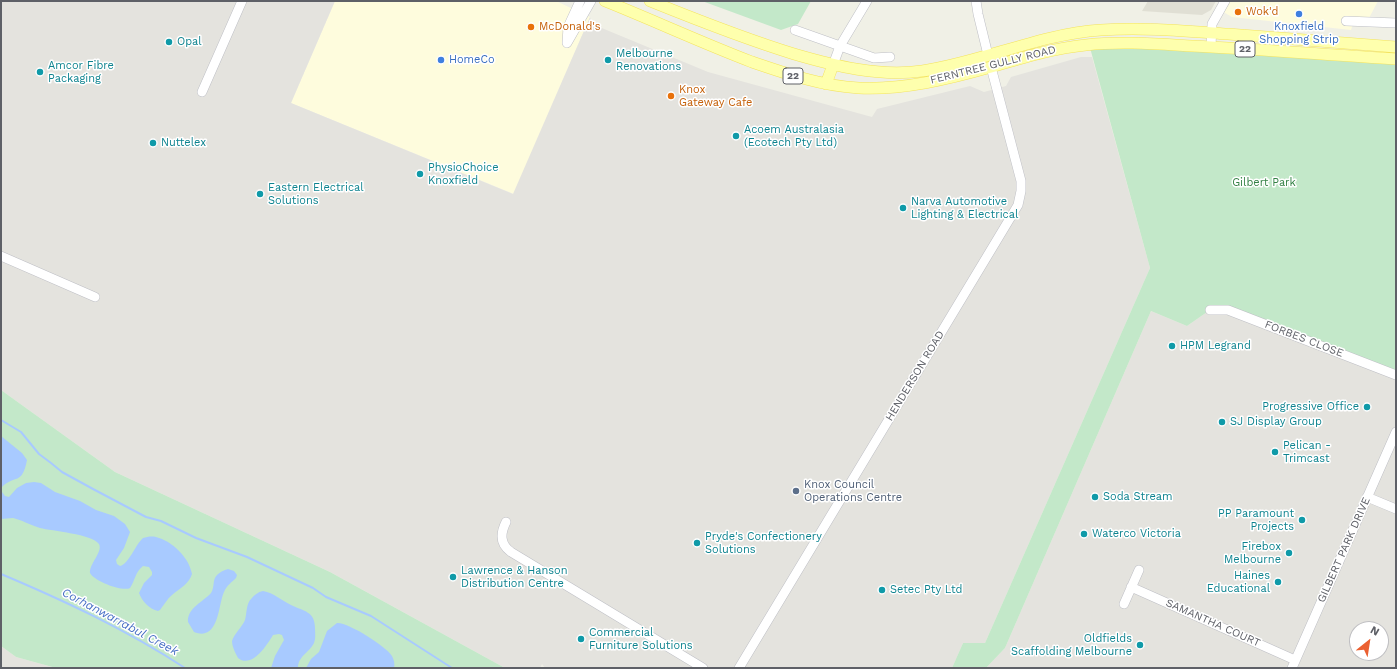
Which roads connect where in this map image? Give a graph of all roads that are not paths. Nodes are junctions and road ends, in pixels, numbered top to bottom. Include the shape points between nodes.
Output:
1 (242, 1) edge
2 (580, 1) edge
3 (591, 1) edge
4 (605, 1) edge
5 (650, 1) edge
6 (867, 1) edge
7 (976, 1) edge
8 (1225, 1) edge
9 (1346, 21) dead end
10 (1396, 23) edge
11 (795, 30) dead end
12 (1211, 32) junction
13 (1341, 43) junction
14 (840, 46) junction
15 (1210, 46) junction
16 (1396, 47) edge
17 (988, 55) junction
18 (1340, 56) junction
19 (890, 57) dead end
20 (1396, 59) edge
21 (833, 64) junction
22 (991, 67) junction
23 (826, 84) junction
24 (202, 92) dead end
25 (1, 256) edge
26 (95, 297) dead end
27 (1210, 310) dead end
28 (1396, 375) edge
29 (1396, 432) edge
30 (1367, 497) junction
31 (1396, 509) edge
32 (506, 522) dead end
33 (1138, 570) dead end
34 (1132, 587) junction
35 (1124, 604) dead end
36 (1294, 664) edge
37 (703, 668) edge
38 (739, 668) edge

1 - 24 street
2 - 3 street via 568,27 568,43
4 - 23 main road, FERNTREE GULLY ROAD / 22 via 716,48 778,71
5 - 21 main road, FERNTREE GULLY ROAD / 22 via 748,39
6 - 14 street
7 - 17 street
8 - 12 street via 1213,22
9 - 10 street
11 - 14 street
12 - 13 main road, FERNTREE GULLY ROAD / 22
12 - 15 street
12 - 17 main road, FERNTREE GULLY ROAD / 22 via 1143,29 1094,31 1047,39
13 - 16 main road, FERNTREE GULLY ROAD / 22
13 - 18 main road
14 - 19 street via 874,58
14 - 21 street
15 - 18 main road, FERNTREE GULLY ROAD / 22
15 - 22 main road, FERNTREE GULLY ROAD / 22 via 1086,45 1057,49
17 - 21 main road, FERNTREE GULLY ROAD / 22 via 943,67 902,72 858,70
17 - 22 main road
18 - 20 main road, FERNTREE GULLY ROAD / 22
21 - 23 main road
22 - 23 main road, FERNTREE GULLY ROAD / 22 via 910,85 858,88
22 - 38 street, HENDERSON ROAD via 1021,181 1018,205
25 - 26 street
27 - 28 street, FORBES CLOSE via 1228,310
29 - 30 street, GILBERT PARK DRIVE
30 - 31 street
30 - 36 street, GILBERT PARK DRIVE
32 - 37 street via 502,540 511,552
33 - 34 street
34 - 35 street
34 - 36 street, SAMANTHA COURT

